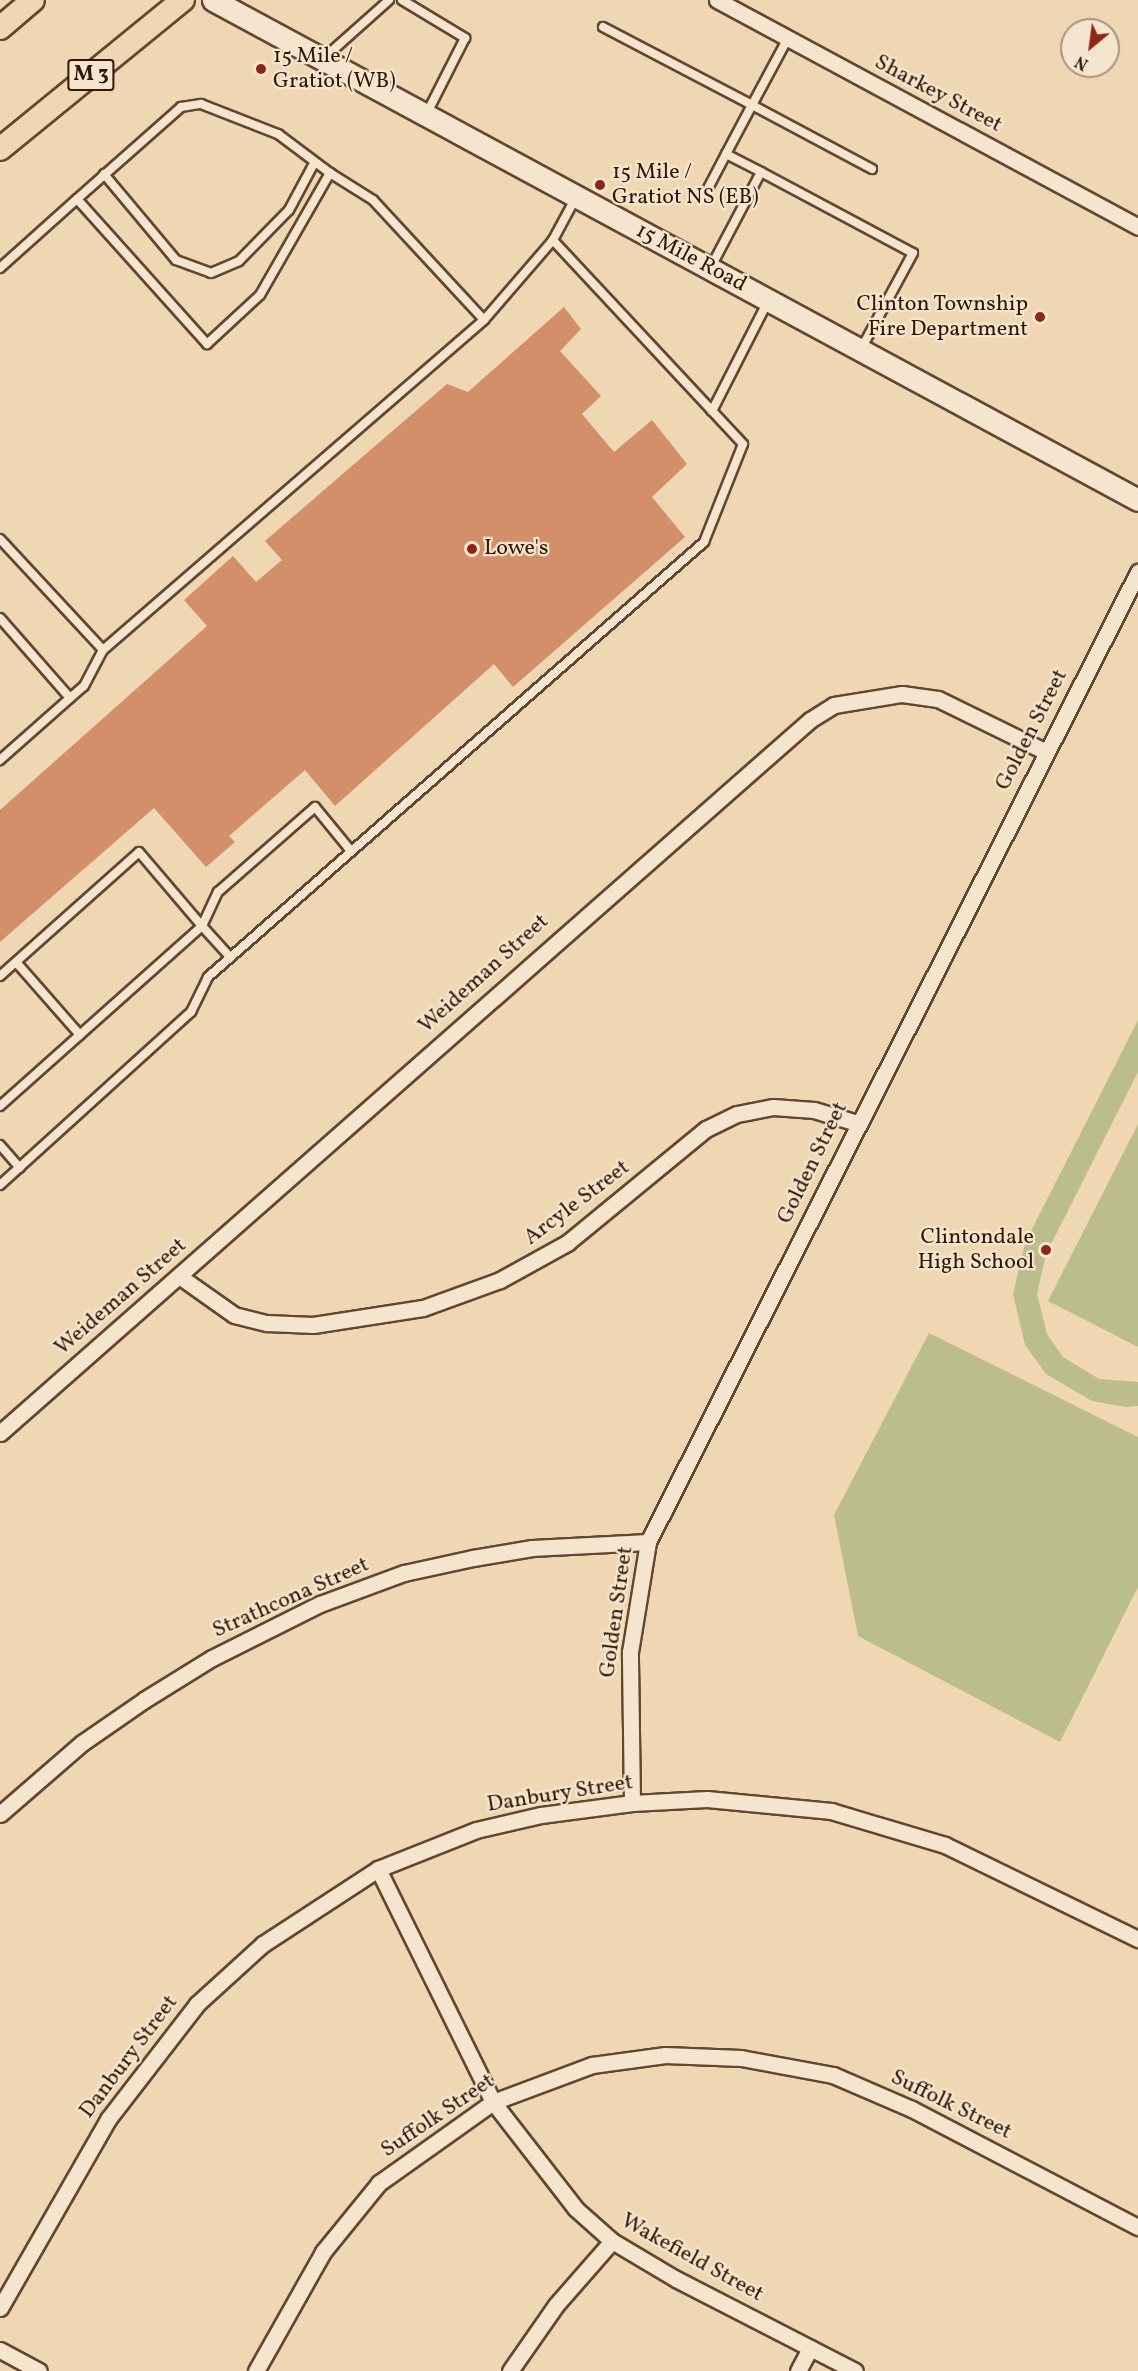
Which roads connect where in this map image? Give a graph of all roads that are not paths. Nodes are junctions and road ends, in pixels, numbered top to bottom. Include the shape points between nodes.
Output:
1 (33, 0) edge
2 (183, 0) edge
3 (213, 0) edge
4 (389, 0) edge
5 (402, 0) edge
6 (717, 0) edge
7 (603, 27) dead end
8 (0, 28) edge
9 (788, 38) junction
10 (322, 59) junction
11 (752, 105) junction
12 (426, 114) junction
13 (0, 149) edge
14 (726, 154) junction
15 (313, 165) junction
16 (872, 169) dead end
17 (761, 172) junction
18 (330, 173) junction
19 (104, 174) junction
20 (705, 194) dead end
21 (577, 196) junction
22 (77, 199) junction
23 (1138, 227) edge
24 (553, 240) junction
25 (0, 268) edge
26 (710, 268) junction
27 (768, 300) junction
28 (484, 320) junction
29 (861, 350) junction
30 (712, 411) junction
31 (1138, 500) edge
32 (0, 539) edge
33 (1138, 572) edge
34 (0, 618) edge
35 (103, 650) junction
36 (70, 698) junction
37 (1046, 752) junction
38 (0, 760) edge
39 (351, 851) junction
40 (202, 926) junction
41 (230, 957) junction
42 (16, 962) junction
43 (0, 976) edge
44 (80, 1035) junction
45 (0, 1106) edge
46 (857, 1124) junction
47 (0, 1145) edge
48 (20, 1168) junction
49 (0, 1185) edge
50 (178, 1276) junction
51 (0, 1433) edge
52 (648, 1542) junction
53 (632, 1803) junction
54 (0, 1814) edge
55 (378, 1869) junction
56 (1138, 1939) edge
57 (493, 2102) junction
58 (1138, 2227) edge
59 (612, 2241) junction
60 (0, 2308) edge
61 (810, 2348) junction
62 (0, 2350) edge
63 (39, 2371) edge
64 (256, 2371) edge
65 (510, 2371) edge
66 (798, 2371) edge
67 (855, 2371) edge

1 - 8 main road
2 - 13 main road, M 3
3 - 10 main road, 15 Mile Road
4 - 10 lane
5 - 12 lane via 465,38
6 - 9 street, Sharkey Street
7 - 11 lane
9 - 11 lane
9 - 23 street, Sharkey Street
10 - 12 main road, 15 Mile Road
11 - 14 lane
11 - 16 lane
12 - 21 main road, 15 Mile Road
14 - 17 lane
14 - 20 lane
15 - 18 lane
15 - 19 lane via 278,134 201,104 181,107
15 - 19 lane via 290,210 239,261 211,273 176,260
17 - 26 lane
17 - 29 lane via 913,253
18 - 22 lane via 260,295 207,344
18 - 28 lane via 373,200
19 - 22 lane
21 - 24 lane
21 - 26 main road, 15 Mile Road
22 - 25 lane
24 - 28 lane
24 - 30 lane
26 - 27 main road, 15 Mile Road
27 - 29 main road, 15 Mile Road
27 - 30 lane
28 - 35 lane
29 - 31 main road, 15 Mile Road
30 - 39 lane via 743,444 704,542
32 - 35 lane
33 - 37 street, Golden Street
34 - 36 lane
35 - 36 lane via 84,686
36 - 38 lane
37 - 46 street, Golden Street
37 - 50 street, Weideman Street via 938,699 902,694 834,705 739,778
39 - 40 lane via 315,807 218,892
39 - 41 lane
40 - 41 lane
40 - 42 lane via 139,852
40 - 44 lane
41 - 48 lane via 208,977 191,1012
42 - 43 lane
42 - 44 lane
44 - 45 lane
46 - 50 street, Arcyle Street via 794,1108 737,1114 706,1129 558,1248 500,1280 423,1308 313,1325 267,1323 225,1310
46 - 52 street, Golden Street
47 - 48 lane
48 - 49 lane
50 - 51 street, Weideman Street
52 - 53 street, Golden Street via 630,1652
52 - 54 street, Strathcona Street via 532,1548 473,1558 404,1573 320,1604 212,1658 144,1700 82,1743
53 - 55 street, Danbury Street via 541,1815 476,1830
53 - 56 street, Danbury Street via 772,1802 886,1825 1020,1878
55 - 57 street, Wakefield Street
55 - 60 street, Danbury Street via 263,1944 170,2033 61,2194
57 - 58 street, Suffolk Street via 592,2065 665,2055 784,2064 832,2075 912,2109
57 - 59 street, Wakefield Street via 542,2172
57 - 64 street, Suffolk Street via 405,2162 352,2214 323,2252
59 - 61 street, Wakefield Street
59 - 65 street via 556,2305
61 - 66 street
61 - 67 street, Wakefield Street
62 - 63 street

